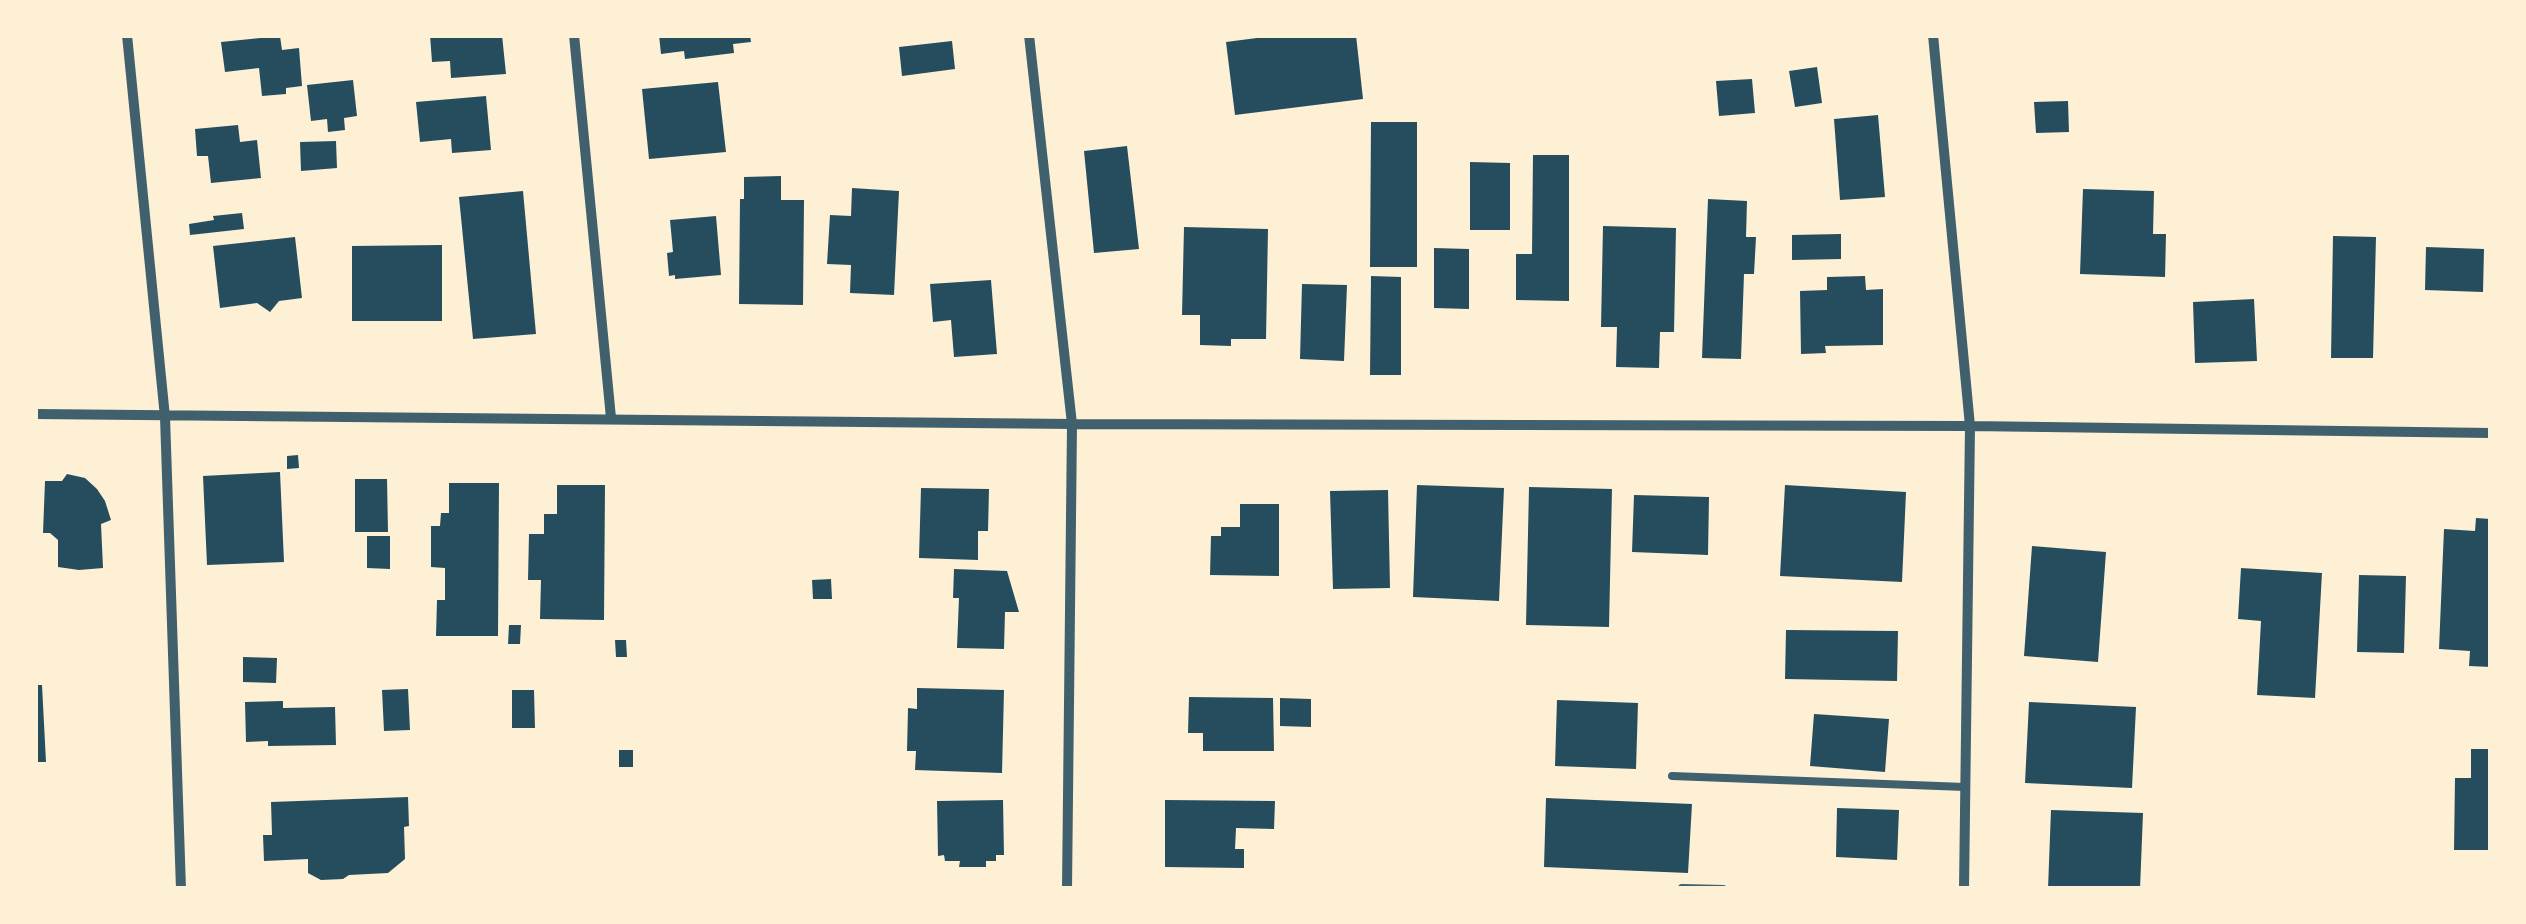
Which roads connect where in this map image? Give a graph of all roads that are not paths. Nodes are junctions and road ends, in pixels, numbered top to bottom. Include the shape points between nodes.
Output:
1 (127, 35) edge
2 (574, 35) edge
3 (1029, 35) edge
4 (1934, 35) edge
5 (35, 414) edge
6 (165, 417) junction
7 (611, 418) junction
8 (1072, 424) junction
9 (1970, 426) junction
10 (2491, 433) edge
11 (1672, 776) dead end
12 (1965, 787) junction
13 (1682, 888) edge
14 (182, 889) edge
15 (1067, 889) edge
16 (1723, 889) edge
17 (1964, 889) edge

1 - 6 street
2 - 7 street
3 - 8 street
4 - 9 street
5 - 6 street
6 - 7 street
6 - 14 street
7 - 8 street
8 - 9 street
8 - 15 street
9 - 10 street
9 - 12 street
11 - 12 lane
12 - 17 street
13 - 16 lane

